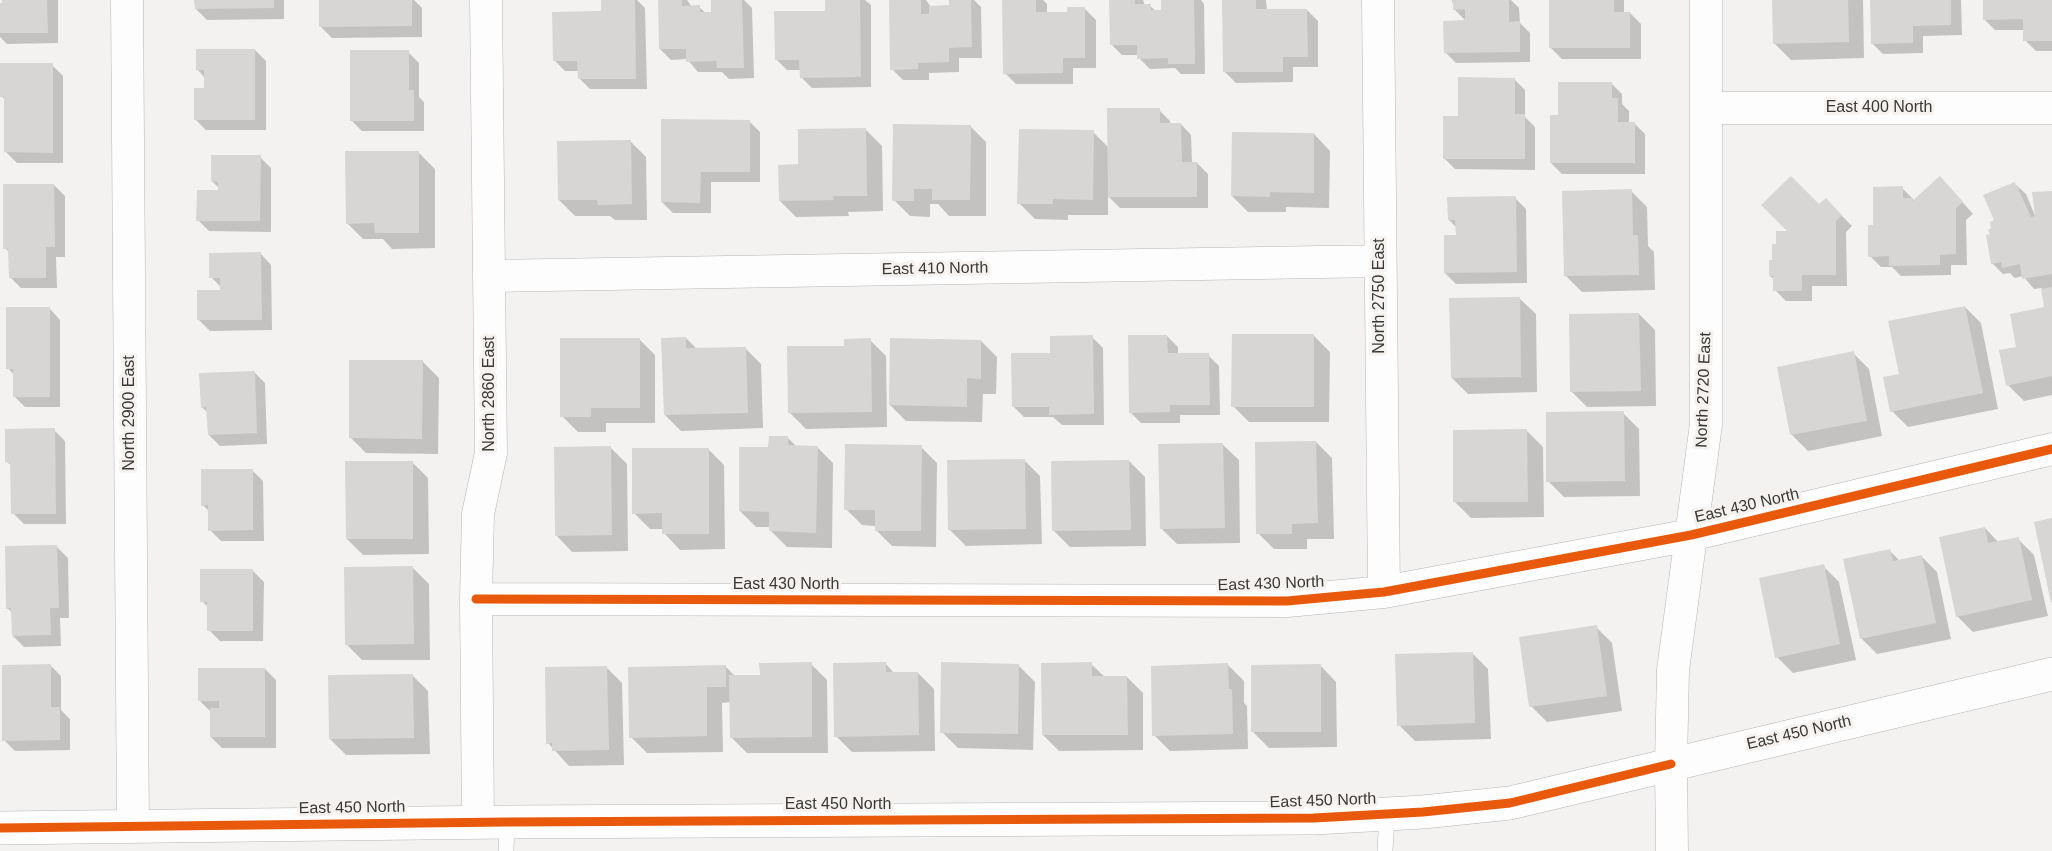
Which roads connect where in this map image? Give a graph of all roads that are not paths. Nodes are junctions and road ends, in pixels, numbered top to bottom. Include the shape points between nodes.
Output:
1 (127, 0) edge
2 (486, 0) edge
3 (1378, 0) edge
4 (1706, 0) edge
5 (1706, 108) junction
6 (2052, 108) edge
7 (1380, 261) junction
8 (489, 276) junction
9 (2052, 449) edge
10 (1691, 535) junction
11 (1384, 592) junction
12 (476, 599) junction
13 (2052, 674) edge
14 (1671, 764) junction
15 (1387, 814) junction
16 (133, 826) junction
17 (0, 828) edge
18 (497, 832) edge
19 (1385, 851) edge
20 (1672, 851) edge

1 - 16 street, North 2900 East
2 - 8 street, North 2860 East
3 - 7 street, North 2750 East
4 - 5 street, North 2720 East
5 - 6 street, East 400 North
5 - 10 street, North 2720 East via 1706,424
7 - 8 street, East 410 North
7 - 11 street, North 2750 East
8 - 12 street, North 2860 East via 491,453 478,514
9 - 10 street, East 430 North
10 - 11 street, East 430 North
10 - 14 street, North 2720 East via 1673,670
11 - 12 street, East 430 North via 1287,601
12 - 18 street, North 2860 East
13 - 14 street, East 450 North
14 - 15 street, East 450 North via 1510,803
14 - 20 street, North 2720 East
15 - 18 street, East 450 North
15 - 19 lane
16 - 17 street, East 450 North
16 - 18 street, East 450 North

